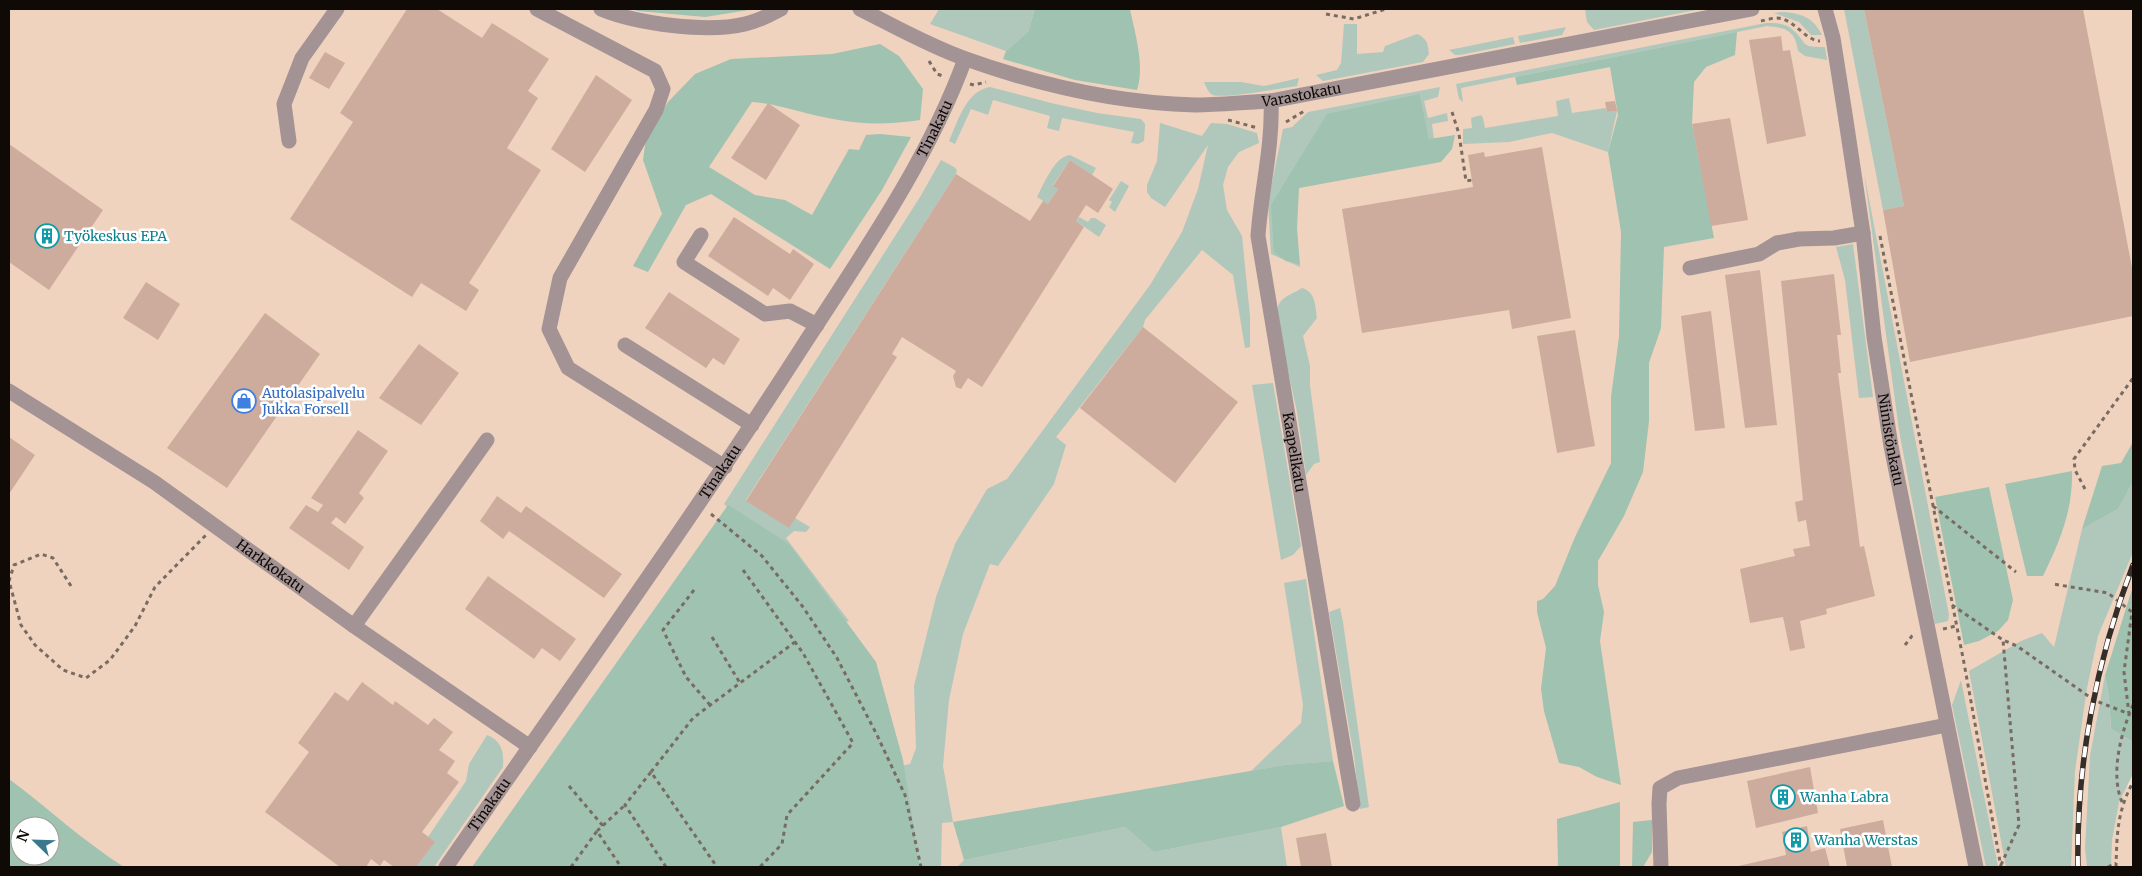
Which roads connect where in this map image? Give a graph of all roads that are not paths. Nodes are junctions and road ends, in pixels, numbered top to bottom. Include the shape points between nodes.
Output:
1 (337, 9) edge
2 (537, 9) edge
3 (601, 9) edge
4 (781, 9) edge
5 (860, 9) edge
6 (1752, 9) edge
7 (1825, 9) edge
8 (965, 59) junction
9 (1270, 101) junction
10 (289, 141) dead end
11 (1863, 233) junction
12 (701, 235) dead end
13 (1690, 268) dead end
14 (816, 325) junction
15 (625, 345) dead end
16 (9, 391) edge
17 (752, 425) junction
18 (487, 440) dead end
19 (725, 467) junction
20 (354, 626) junction
21 (1947, 725) junction
22 (530, 747) junction
23 (1353, 804) dead end
24 (446, 867) edge
25 (1661, 867) edge
26 (1976, 867) edge

1 - 10 street via 302,58 284,104
2 - 19 street via 655,71 663,89 656,110 560,278 549,329 568,368
3 - 4 street via 673,26 727,26 746,24
5 - 8 street, Varastokatu
6 - 9 street, Varastokatu
7 - 11 street, Niinistönkatu via 1833,38
8 - 9 street, Varastokatu via 1049,84 1104,96 1195,104
8 - 14 street, Tinakatu via 914,170
9 - 23 street, Kaapelikatu via 1272,125 1258,236
11 - 13 street via 1777,243 1759,254
11 - 21 street, Niinistönkatu via 1874,337 1892,446
12 - 14 street via 684,262 765,314 790,311
14 - 17 street, Tinakatu
15 - 17 street
16 - 20 street, Harkkokatu via 154,482
17 - 19 street, Tinakatu
18 - 20 street
19 - 22 street, Tinakatu
20 - 22 street, Harkkokatu
21 - 25 street via 1678,778 1660,788
21 - 26 street, Niinistönkatu
22 - 24 street, Tinakatu

